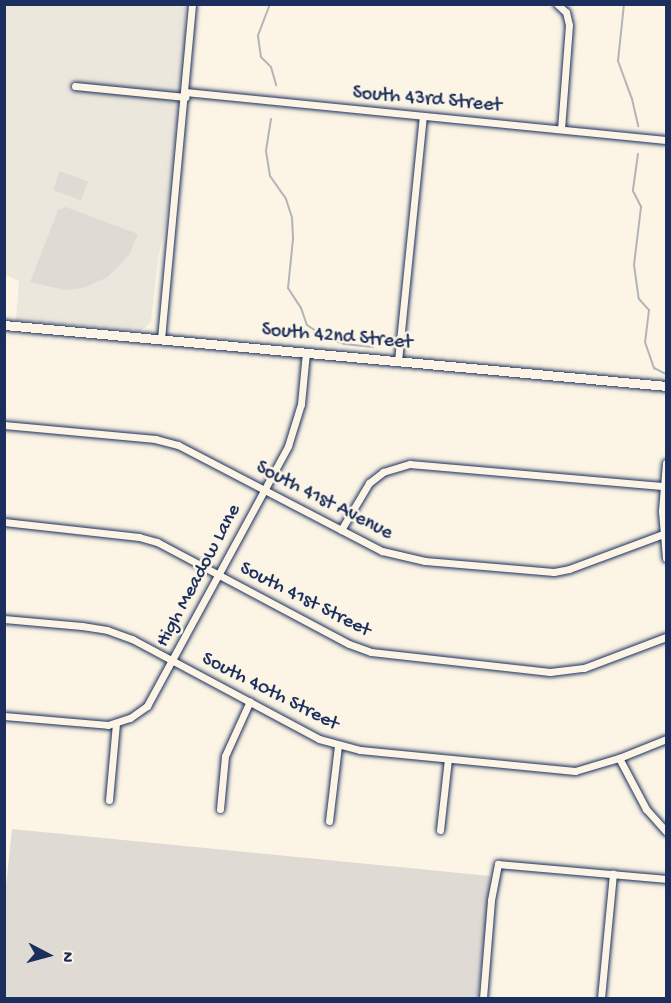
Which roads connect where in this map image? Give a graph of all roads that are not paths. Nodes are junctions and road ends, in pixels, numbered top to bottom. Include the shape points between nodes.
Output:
1 (192, 4) edge
2 (557, 4) edge
3 (75, 86) dead end
4 (185, 95) junction
5 (423, 116) junction
6 (561, 128) junction
7 (666, 140) edge
8 (4, 325) edge
9 (161, 339) junction
10 (306, 352) junction
11 (398, 361) junction
12 (666, 386) edge
13 (4, 425) edge
14 (666, 463) edge
15 (664, 486) junction
16 (264, 489) junction
17 (4, 522) edge
18 (341, 530) junction
19 (665, 534) edge
20 (666, 558) edge
21 (219, 575) junction
22 (4, 619) edge
23 (666, 637) edge
24 (173, 660) junction
25 (250, 701) junction
26 (4, 716) edge
27 (116, 723) junction
28 (666, 740) edge
29 (338, 746) junction
30 (619, 758) junction
31 (448, 759) junction
32 (109, 800) dead end
33 (220, 810) dead end
34 (329, 821) dead end
35 (440, 830) dead end
36 (666, 831) edge
37 (613, 874) junction
38 (666, 879) edge
39 (483, 999) edge
40 (601, 999) edge

1 - 4 street
2 - 6 street via 566,12 569,33
3 - 4 street, South 43rd Street
4 - 5 street, South 43rd Street
4 - 9 street
5 - 6 street, South 43rd Street
5 - 11 street
6 - 7 street, South 43rd Street
8 - 9 street, South 42nd Street
9 - 10 street, South 42nd Street
10 - 11 street, South 42nd Street
10 - 16 street, High Meadow Lane via 297,422
11 - 12 street, South 42nd Street
13 - 16 street, South 41st Avenue via 155,439 187,449
14 - 15 street
15 - 18 street via 410,464 383,472 369,483
15 - 19 street
16 - 18 street, South 41st Avenue
16 - 21 street, High Meadow Lane
17 - 21 street, South 41st Street via 139,537 157,542
18 - 19 street, South 41st Avenue via 402,557 547,572 569,569
19 - 20 street
21 - 23 street, South 41st Street via 349,644 392,655 571,671
21 - 24 street, High Meadow Lane
22 - 24 street, South 40th Street via 107,630
24 - 25 street, South 40th Street
24 - 27 street, High Meadow Lane via 147,706
25 - 29 street, South 40th Street
25 - 33 street via 225,756
26 - 27 street via 95,725
27 - 32 street
28 - 30 street, South 40th Street
29 - 31 street, South 40th Street
29 - 34 street
30 - 31 street, South 40th Street via 575,771
30 - 36 street via 646,809
31 - 35 street
37 - 38 street
37 - 39 street via 498,864
37 - 40 street

